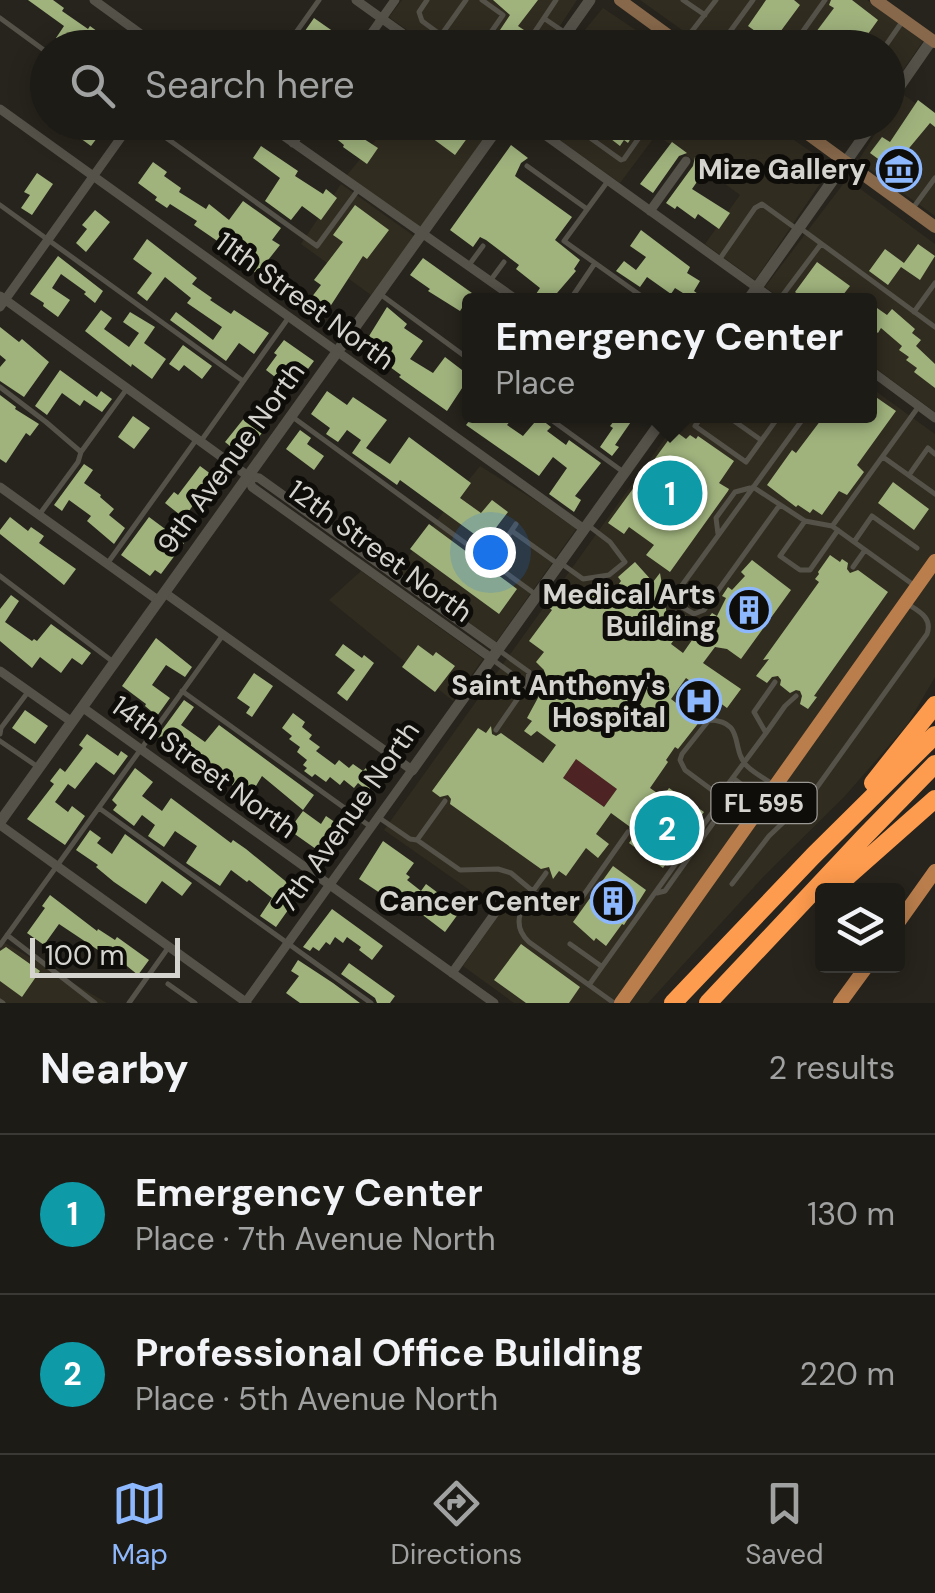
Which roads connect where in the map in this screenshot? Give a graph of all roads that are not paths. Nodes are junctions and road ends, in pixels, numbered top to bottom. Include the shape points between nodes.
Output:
1 (94, 0) edge
2 (121, 0) edge
3 (319, 0) edge
4 (356, 0) edge
5 (395, 0) edge
6 (427, 0) edge
7 (466, 0) edge
8 (482, 0) edge
9 (556, 0) edge
10 (590, 0) edge
11 (620, 0) edge
12 (683, 0) edge
13 (716, 0) edge
14 (753, 0) edge
15 (825, 0) edge
16 (878, 1) edge
17 (112, 13) junction
18 (704, 15) junction
19 (0, 18) edge
20 (382, 18) junction
21 (544, 18) junction
22 (903, 20) junction
23 (135, 30) edge
24 (298, 30) edge
25 (374, 30) edge
26 (398, 30) edge
27 (436, 30) edge
28 (445, 30) edge
29 (492, 30) edge
30 (536, 30) edge
31 (560, 30) edge
32 (569, 30) edge
33 (662, 30) edge
34 (694, 30) edge
35 (731, 30) edge
36 (804, 30) edge
37 (896, 30) edge
38 (30, 39) edge
39 (934, 39) edge
40 (905, 79) edge
41 (0, 109) edge
42 (30, 130) edge
43 (43, 140) edge
44 (119, 140) edge
45 (169, 140) edge
46 (289, 140) edge
47 (295, 140) edge
48 (489, 140) edge
49 (552, 140) edge
50 (593, 140) edge
51 (637, 140) edge
52 (816, 140) edge
53 (861, 140) edge
54 (293, 143) junction
55 (686, 162) dead end
56 (846, 162) junction
57 (527, 166) dead end
58 (94, 176) junction
59 (935, 178) edge
60 (608, 180) junction
61 (358, 190) junction
62 (0, 205) edge
63 (587, 209) junction
64 (650, 210) junction
65 (912, 210) junction
66 (935, 227) edge
67 (799, 229) junction
68 (423, 232) junction
69 (48, 240) junction
70 (821, 244) junction
71 (483, 246) dead end
72 (719, 260) junction
73 (504, 262) dead end
74 (595, 263) junction
75 (468, 265) junction
76 (490, 281) junction
77 (935, 283) edge
78 (757, 288) junction
79 (507, 293) edge
80 (575, 293) edge
81 (637, 293) edge
82 (753, 293) edge
83 (765, 293) edge
84 (782, 293) edge
85 (379, 294) junction
86 (2, 301) edge
87 (914, 312) junction
88 (289, 317) junction
89 (935, 327) edge
90 (338, 352) junction
91 (462, 354) edge
92 (877, 375) edge
93 (243, 381) junction
94 (0, 386) edge
95 (128, 388) junction
96 (920, 406) junction
97 (292, 416) junction
98 (935, 418) edge
99 (556, 423) edge
100 (660, 423) edge
101 (696, 423) edge
102 (737, 423) edge
103 (774, 423) edge
104 (800, 423) edge
105 (199, 440) junction
106 (761, 440) junction
107 (82, 452) junction
108 (935, 454) edge
109 (883, 456) junction
110 (624, 472) junction
111 (908, 475) junction
112 (248, 476) junction
113 (0, 487) edge
114 (753, 487) junction
115 (935, 494) edge
116 (779, 506) junction
117 (39, 515) junction
118 (805, 521) junction
119 (585, 526) junction
120 (835, 528) junction
121 (718, 535) junction
122 (854, 542) junction
123 (916, 548) dead end
124 (865, 550) junction
125 (497, 552) dead end
126 (935, 561) edge
127 (559, 563) junction
128 (107, 564) junction
129 (853, 567) dead end
130 (0, 576) edge
131 (916, 588) junction
132 (536, 595) junction
133 (162, 596) junction
134 (906, 603) junction
135 (223, 634) junction
136 (494, 654) junction
137 (114, 662) junction
138 (0, 671) edge
139 (775, 682) dead end
140 (28, 692) junction
141 (182, 692) junction
142 (796, 696) dead end
143 (519, 697) junction
144 (935, 705) edge
145 (82, 708) junction
146 (72, 722) junction
147 (496, 730) dead end
148 (766, 733) junction
149 (935, 735) edge
150 (0, 738) edge
151 (140, 749) junction
152 (743, 764) junction
153 (935, 764) edge
154 (38, 767) junction
155 (412, 770) junction
156 (733, 778) junction
157 (771, 794) junction
158 (720, 796) junction
159 (935, 798) edge
160 (445, 801) dead end
161 (99, 808) junction
162 (799, 809) junction
163 (791, 816) junction
164 (378, 817) junction
165 (0, 824) edge
166 (371, 827) junction
167 (628, 832) dead end
168 (417, 840) junction
169 (813, 856) junction
170 (57, 866) junction
171 (935, 871) edge
172 (546, 873) dead end
173 (839, 883) edge
174 (732, 884) dead end
175 (330, 885) junction
176 (533, 891) junction
177 (505, 899) dead end
178 (815, 904) edge
179 (905, 913) edge
180 (7, 935) junction
181 (288, 944) junction
182 (570, 944) dead end
183 (0, 945) edge
184 (169, 946) junction
185 (602, 966) junction
186 (745, 966) junction
187 (452, 973) junction
188 (862, 973) edge
189 (168, 984) dead end
190 (588, 984) junction
191 (842, 1002) edge
192 (95, 1003) edge
193 (129, 1003) edge
194 (194, 1003) edge
195 (246, 1003) edge
196 (371, 1003) edge
197 (494, 1003) edge
198 (617, 1003) edge
199 (673, 1003) edge
200 (708, 1003) edge

1 - 17 street
2 - 17 street
3 - 24 lane
4 - 20 street
5 - 20 street
6 - 27 lane via 419,12
7 - 28 lane
8 - 29 lane via 502,15
9 - 21 lane
10 - 32 street
11 - 33 main road
12 - 18 lane
13 - 18 lane
14 - 35 lane
15 - 36 lane
16 - 22 main road
17 - 23 street
18 - 34 lane
19 - 38 lane
20 - 25 street
20 - 26 street
21 - 30 lane
21 - 31 lane
22 - 37 lane
22 - 39 main road
39 - 40 street
41 - 42 street, 11th Street North
43 - 58 street, 11th Street North
44 - 58 street
45 - 61 lane via 317,246
46 - 54 street
47 - 54 street
48 - 68 street, 9th Avenue North
49 - 60 street
50 - 51 lane via 620,160
52 - 56 main road
53 - 56 street
54 - 61 street
55 - 64 street
56 - 65 main road
56 - 67 street
57 - 63 lane
58 - 69 street
58 - 88 street, 11th Street North
59 - 65 lane
60 - 63 lane
60 - 64 street
61 - 68 street
62 - 69 lane
63 - 74 lane via 564,241
64 - 72 street
65 - 66 main road
67 - 70 lane
67 - 72 lane via 762,204
67 - 78 street
68 - 75 street
68 - 85 street, 9th Avenue North
69 - 86 street
69 - 93 lane
70 - 84 lane
70 - 87 lane
71 - 75 lane
72 - 78 street
73 - 76 lane
74 - 80 lane
74 - 81 lane
75 - 76 street
76 - 79 street
77 - 87 lane
78 - 82 street
78 - 83 street
85 - 90 street, 9th Avenue North
85 - 91 lane
86 - 95 street, 12th Street North
87 - 89 lane
88 - 90 street, 11th Street North
88 - 93 lane
90 - 97 street, 9th Avenue North
90 - 119 street, 11th Street North
92 - 96 street
93 - 105 lane
94 - 107 lane
95 - 105 street, 12th Street North
95 - 107 lane
96 - 98 street
96 - 109 lane
97 - 112 street, 9th Avenue North
97 - 132 lane
99 - 110 lane
100 - 110 street, 7th Avenue North
101 - 106 lane via 746,462
102 - 106 lane
103 - 106 lane
104 - 114 lane
105 - 112 street, 12th Street North
105 - 128 lane
107 - 117 lane
108 - 111 lane via 928,448
109 - 111 lane
109 - 120 lane
110 - 119 street, 7th Avenue North
111 - 115 lane
112 - 133 street, 9th Avenue North
112 - 136 street, 12th Street North
113 - 117 street
114 - 116 lane
114 - 121 lane
114 - 121 lane via 735,492 716,518
116 - 118 lane
116 - 121 lane via 704,610 694,614 679,604 678,594
117 - 128 street
118 - 120 lane
118 - 120 lane via 780,556 800,570 810,570
119 - 127 street, 7th Avenue North
119 - 127 lane via 625,562 610,575 583,579
120 - 122 lane
122 - 123 lane via 872,516
122 - 124 lane
124 - 129 lane
124 - 131 lane
125 - 127 lane via 514,528
126 - 131 main road, FL 595
127 - 132 street, 7th Avenue North
128 - 133 street
130 - 137 lane
131 - 134 main road, FL 595
132 - 136 street, 7th Avenue North
133 - 135 street
133 - 137 street, 9th Avenue North
134 - 157 main road, FL 595
134 - 162 lane via 928,619 927,634
135 - 141 lane
135 - 155 street
136 - 143 lane via 519,679
136 - 143 lane via 529,672
136 - 155 street, 7th Avenue North
137 - 145 street, 9th Avenue North
138 - 140 street, 14th Street North
139 - 148 lane via 754,712
140 - 146 street, 14th Street North
140 - 150 lane
141 - 151 lane
141 - 166 lane
142 - 148 lane
143 - 147 lane
144 - 169 highway
145 - 146 street, 9th Avenue North
145 - 151 street, 14th Street North
146 - 154 street, 9th Avenue North
148 - 152 lane
149 - 169 highway
150 - 154 lane
151 - 161 lane
151 - 175 street, 14th Street North
152 - 156 lane
152 - 157 lane
152 - 158 lane via 731,727 705,722 680,760
153 - 186 highway
154 - 165 street, 9th Avenue North
155 - 164 street, 7th Avenue North
156 - 157 lane
156 - 158 lane
157 - 162 lane
157 - 163 lane
157 - 198 main road, FL 595
158 - 185 lane via 716,819
159 - 173 highway
160 - 168 lane
161 - 170 lane
161 - 181 lane
162 - 163 lane
163 - 174 lane
164 - 166 street, 7th Avenue North
164 - 168 lane
165 - 170 street
166 - 175 street, 7th Avenue North
167 - 176 lane via 570,911 558,911
168 - 176 lane via 460,870 505,870
169 - 199 highway
170 - 180 lane
170 - 184 street
171 - 179 main road
172 - 176 lane
175 - 181 street, 7th Avenue North
175 - 187 street, 14th Street North
176 - 190 lane via 519,913 522,936
177 - 187 street
178 - 186 highway
180 - 183 lane
180 - 192 lane
181 - 195 street, 7th Avenue North
181 - 196 lane
182 - 185 lane
184 - 193 lane
184 - 195 street
185 - 190 lane
186 - 200 highway
187 - 197 street, 14th Street North
188 - 191 main road
189 - 194 lane
190 - 198 lane

